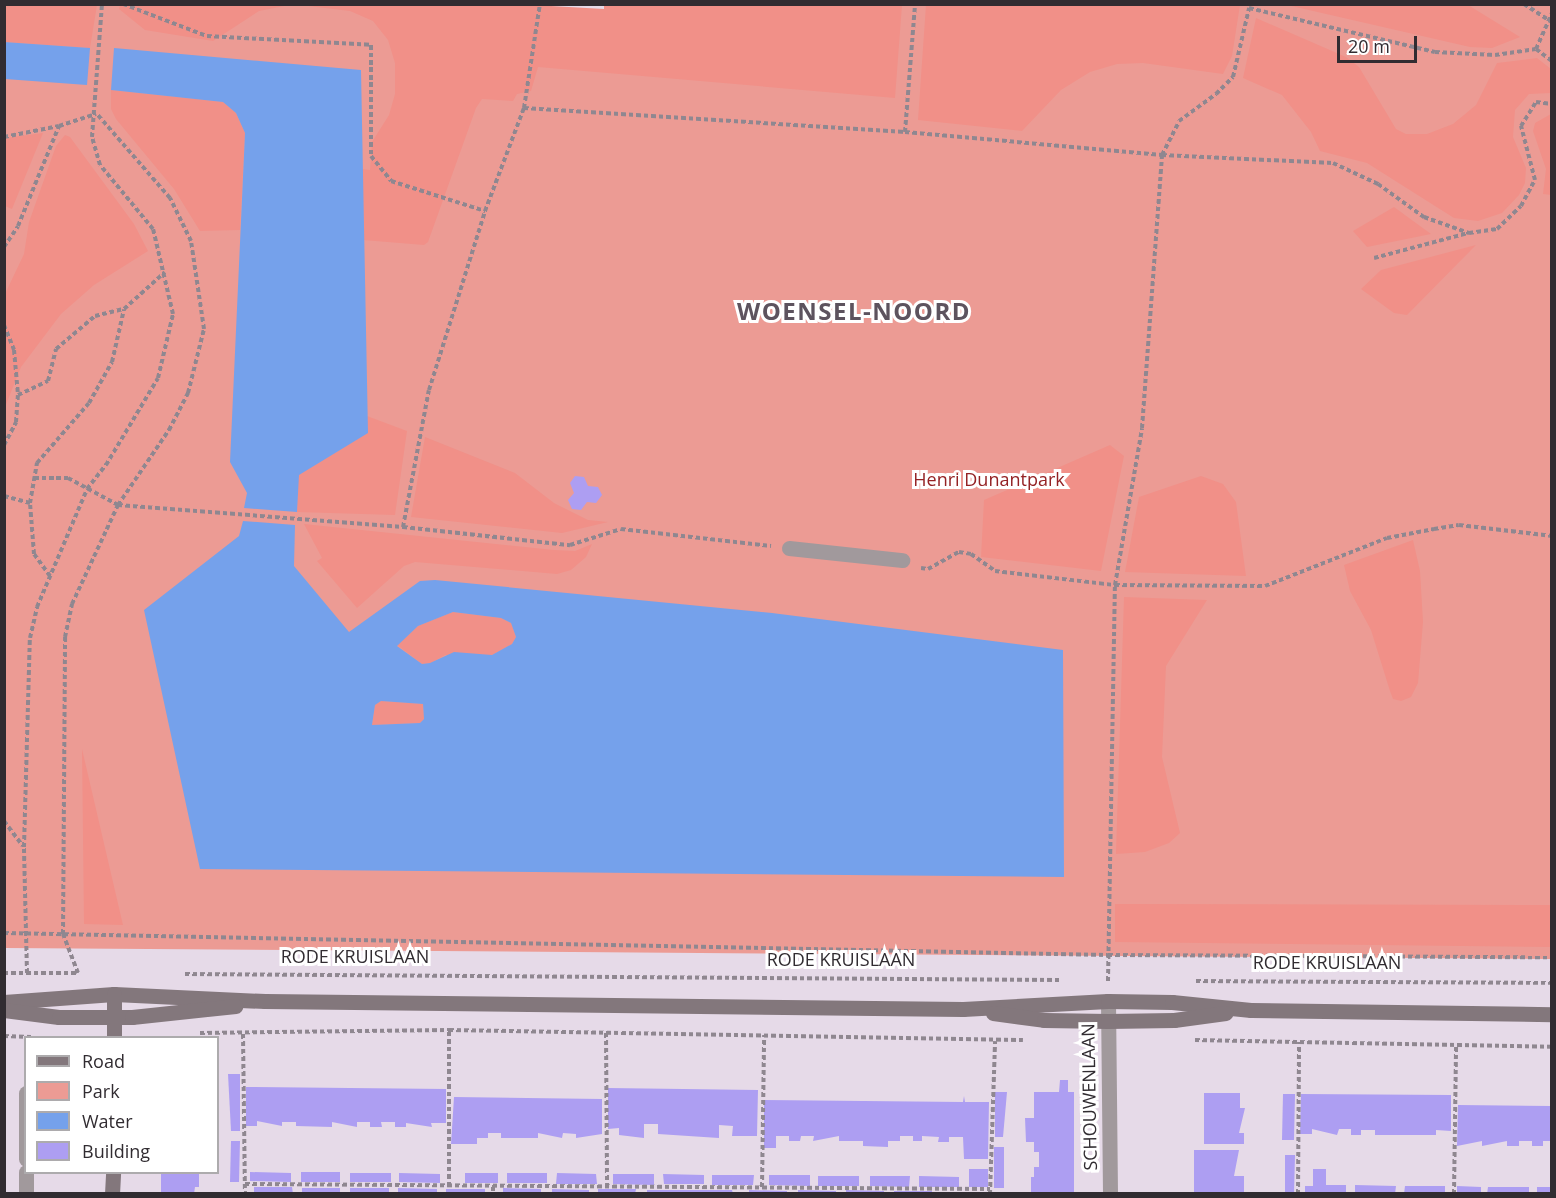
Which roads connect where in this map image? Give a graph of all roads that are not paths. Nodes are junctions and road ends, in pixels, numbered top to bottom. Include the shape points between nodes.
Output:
1 (789, 548) road end
2 (902, 560) road end
3 (114, 994) junction
4 (265, 1001) junction
5 (1108, 1001) junction
6 (4, 1002) edge
7 (963, 1009) junction
8 (1251, 1010) junction
9 (4, 1011) edge
10 (1551, 1014) edge
11 (114, 1016) junction
12 (1108, 1022) junction
13 (114, 1036) edge
14 (26, 1174) edge
15 (113, 1174) edge
16 (26, 1194) edge
17 (112, 1194) edge
18 (1110, 1194) edge

1 - 2 street
3 - 4 main road
3 - 6 main road
3 - 11 main road
4 - 7 main road
4 - 11 main road via 188,1013
5 - 7 main road
5 - 8 main road via 1172,1002
5 - 12 street, SCHOUWENLAAN
7 - 12 main road via 1044,1020
8 - 10 main road
8 - 12 main road via 1174,1020
9 - 11 main road via 59,1017
11 - 13 main road
12 - 18 street, SCHOUWENLAAN
14 - 16 street
15 - 17 main road

